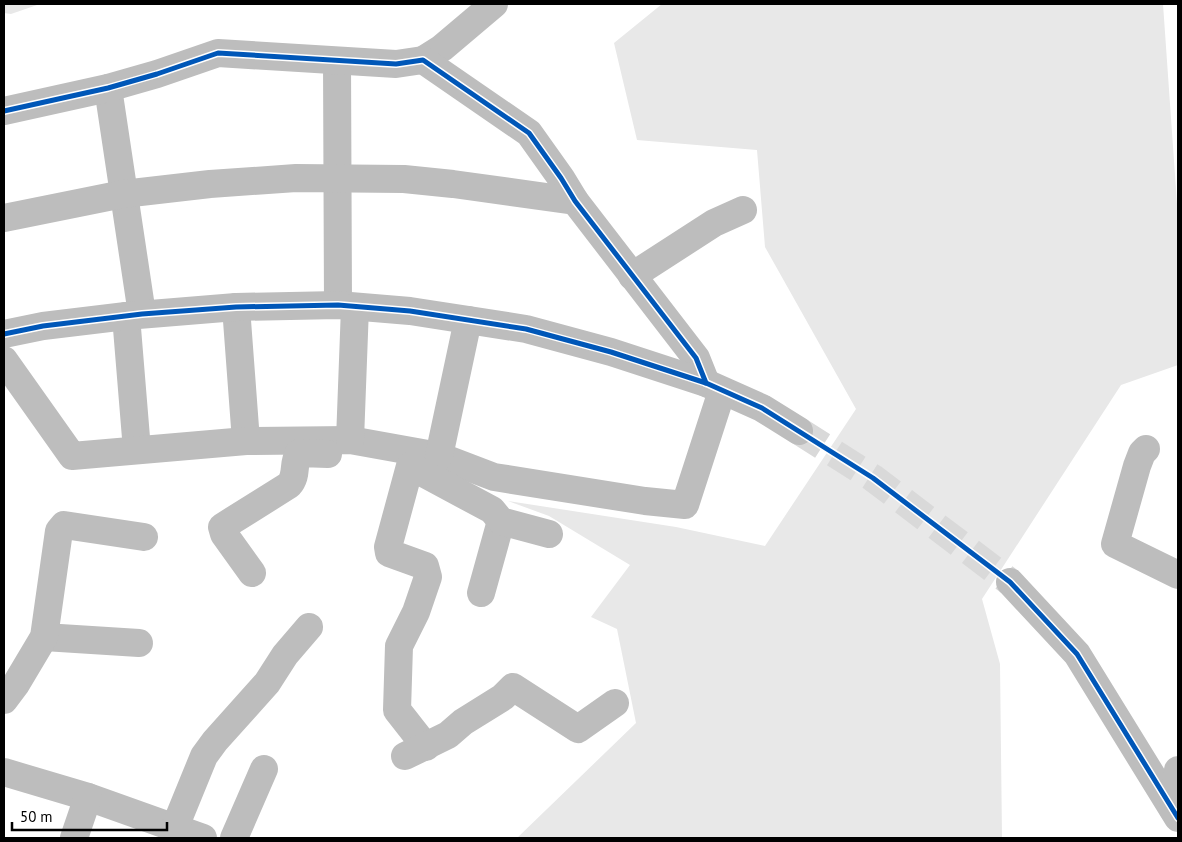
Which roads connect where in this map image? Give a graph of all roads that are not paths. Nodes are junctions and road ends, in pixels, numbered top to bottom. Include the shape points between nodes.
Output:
1 (494, 4) edge
2 (423, 60) junction
3 (338, 61) junction
4 (108, 88) junction
5 (4, 110) edge
6 (337, 177) junction
7 (123, 194) junction
8 (574, 201) junction
9 (743, 210) dead end
10 (4, 218) edge
11 (632, 276) junction
12 (346, 306) junction
13 (236, 307) junction
14 (134, 315) junction
15 (468, 320) junction
16 (4, 334) edge
17 (4, 360) edge
18 (714, 387) junction
19 (799, 431) tunnel mouth
20 (350, 440) junction
21 (246, 441) junction
22 (1146, 449) dead end
23 (137, 450) junction
24 (438, 456) junction
25 (410, 466) junction
26 (494, 477) junction
27 (500, 521) junction
28 (549, 534) dead end
29 (144, 536) dead end
30 (252, 573) dead end
31 (1178, 575) edge
32 (1010, 582) tunnel mouth
33 (481, 593) dead end
34 (309, 627) dead end
35 (44, 637) junction
36 (139, 643) dead end
37 (4, 700) edge
38 (615, 703) dead end
39 (264, 769) dead end
40 (1178, 770) edge
41 (4, 772) edge
42 (88, 797) junction
43 (1176, 814) edge
44 (172, 831) edge
45 (74, 838) edge
46 (204, 838) edge
47 (234, 838) edge

1 - 2 street
2 - 3 street via 396,64
2 - 8 street via 529,133
3 - 4 street via 218,53
3 - 6 street
4 - 5 street
4 - 7 street
6 - 7 street via 210,184
6 - 8 street via 404,179
6 - 12 street
7 - 10 street
7 - 14 street
8 - 11 street
9 - 11 street via 682,242
11 - 18 street via 696,358
12 - 13 street
12 - 15 street
12 - 20 street
13 - 14 street
13 - 21 street
14 - 16 street
14 - 23 street
15 - 18 street via 526,329 611,352
15 - 24 street
17 - 23 street via 72,456
18 - 19 street via 762,408
18 - 26 street via 685,505
20 - 21 street
20 - 24 street
21 - 23 street
22 - 31 street via 1142,453 1115,544
24 - 26 street
25 - 26 street via 484,486
25 - 27 street via 492,510
25 - 30 street via 366,455 299,453 294,479 289,484 222,526 224,534
25 - 38 street via 388,547 389,553 424,566 428,577 399,646 397,710 415,752 448,735 513,687 578,729
27 - 28 street
27 - 33 street
29 - 35 street via 64,525 59,531
32 - 43 street via 1077,654
34 - 44 street via 267,683 204,756
35 - 36 street
35 - 37 street
39 - 47 street
40 - 43 street
41 - 42 street
42 - 44 street
42 - 45 street
44 - 46 street

